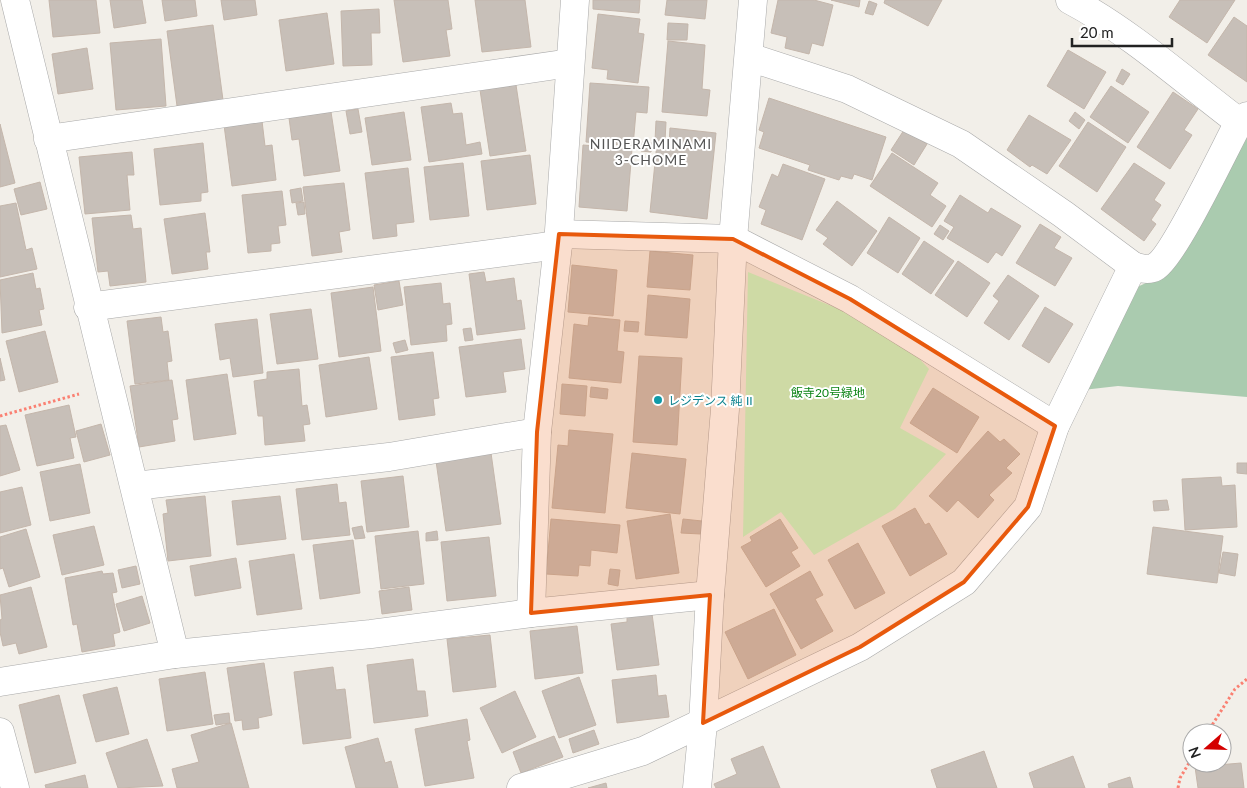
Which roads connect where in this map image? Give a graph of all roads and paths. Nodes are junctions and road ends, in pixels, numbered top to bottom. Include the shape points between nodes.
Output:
1 (15, 0) edge
2 (575, 0) edge
3 (753, 0) edge
4 (1070, 0) edge
5 (749, 57) junction
6 (570, 63) junction
7 (1243, 119) edge
8 (48, 139) junction
9 (733, 239) junction
10 (558, 240) junction
11 (1133, 266) junction
12 (88, 307) junction
13 (108, 384) junction
14 (0, 416) edge
15 (1055, 426) junction
16 (537, 432) junction
17 (135, 486) junction
18 (710, 595) junction
19 (531, 613) junction
20 (175, 654) junction
21 (1247, 679) edge
22 (0, 682) edge
23 (704, 723) junction
24 (1213, 723) edge
25 (0, 732) edge
26 (1183, 773) edge
27 (15, 788) edge
28 (521, 788) edge
29 (697, 788) edge
30 (1178, 788) edge

1 - 8 street
2 - 6 street
3 - 5 street
4 - 7 street
5 - 9 street
5 - 11 street via 847,89 961,144
6 - 8 street
6 - 10 street
7 - 11 street via 1176,241 1158,266 1143,269
8 - 12 street
9 - 10 street
9 - 15 street via 850,299
9 - 18 street via 725,409
10 - 12 street
10 - 16 street
11 - 15 street
12 - 13 street
13 - 14 path
13 - 17 street
15 - 23 street via 1028,507 964,582 860,647
16 - 17 street via 389,458
16 - 19 street
17 - 20 street
18 - 19 street
18 - 23 street
19 - 20 street via 371,634
20 - 22 street
21 - 24 path via 1235,689
23 - 28 street via 643,751
23 - 29 street
25 - 27 street
26 - 30 path

